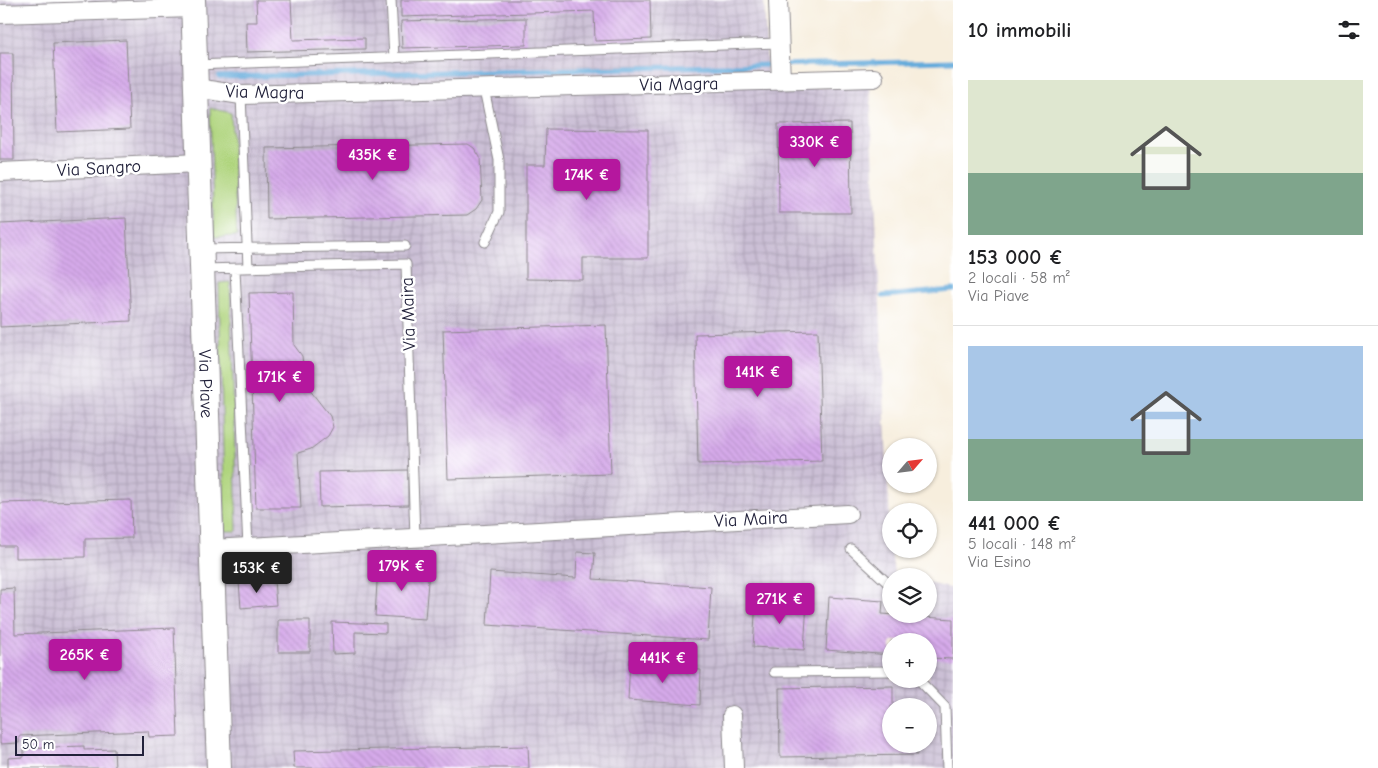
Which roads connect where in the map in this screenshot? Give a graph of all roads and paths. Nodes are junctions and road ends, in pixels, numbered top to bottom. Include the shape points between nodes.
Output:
1 (391, 0) edge
2 (778, 0) edge
3 (193, 4) edge
4 (0, 14) edge
5 (779, 43) junction
6 (394, 58) junction
7 (195, 65) junction
8 (874, 78) dead end
9 (781, 81) junction
10 (196, 88) junction
11 (484, 89) junction
12 (241, 95) junction
13 (198, 163) junction
14 (0, 172) edge
15 (485, 242) dead end
16 (405, 246) dead end
17 (247, 248) junction
18 (202, 259) junction
19 (248, 268) junction
20 (235, 269) junction
21 (848, 514) dead end
22 (414, 538) junction
23 (248, 547) junction
24 (211, 549) junction
25 (851, 549) dead end
26 (882, 578) edge
27 (882, 671) edge
28 (774, 672) dead end
29 (927, 688) edge
30 (732, 715) dead end
31 (219, 768) edge
32 (734, 768) edge
33 (948, 768) edge

1 - 6 lane
2 - 5 street
3 - 4 street
3 - 7 main road, Via Piave
5 - 6 lane
5 - 9 street
6 - 7 lane
7 - 10 main road, Via Piave
8 - 9 street, Via Magra
9 - 11 street, Via Magra
10 - 12 street, Via Magra
10 - 13 main road, Via Piave
11 - 12 street, Via Magra
11 - 15 lane via 499,160 499,212
12 - 17 lane
13 - 14 street, Via Sangro
13 - 18 main road, Via Piave
16 - 17 lane
17 - 18 lane
17 - 19 lane
18 - 20 lane, Via Maira
18 - 24 main road, Via Piave
19 - 20 lane, Via Maira
19 - 22 lane, Via Maira via 406,264
20 - 23 lane
21 - 22 street, Via Maira
22 - 23 street, Via Maira
23 - 24 street, Via Maira
24 - 31 main road, Via Piave
25 - 26 lane
27 - 28 lane
29 - 33 lane via 945,706
30 - 32 street

